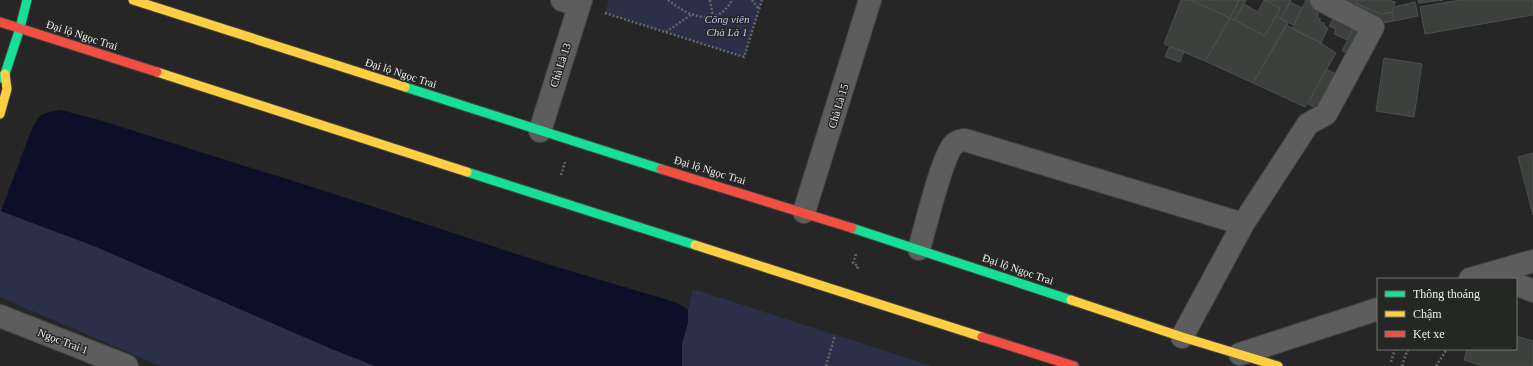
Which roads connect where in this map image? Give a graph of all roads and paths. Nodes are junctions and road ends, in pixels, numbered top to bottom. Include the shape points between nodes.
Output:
1 (27, 0) edge
2 (133, 0) edge
3 (667, 0) edge
4 (710, 0) edge
5 (732, 0) edge
6 (752, 0) edge
7 (762, 0) edge
8 (870, 0) edge
9 (1321, 0) edge
10 (574, 2) edge
11 (759, 10) junction
12 (605, 13) dead end
13 (692, 14) junction
14 (713, 17) junction
15 (0, 22) edge
16 (20, 28) junction
17 (665, 32) junction
18 (2, 76) edge
19 (0, 114) edge
20 (540, 131) junction
21 (564, 162) dead end
22 (561, 175) dead end
23 (804, 212) junction
24 (1243, 224) junction
25 (919, 249) junction
26 (856, 254) dead end
27 (1533, 261) edge
28 (857, 270) dead end
29 (1487, 277) edge
30 (1517, 284) edge
31 (1533, 291) edge
32 (1377, 309) edge
33 (0, 316) edge
34 (835, 335) dead end
35 (1182, 337) junction
36 (1395, 350) edge
37 (1408, 350) edge
38 (1446, 350) edge
39 (1240, 354) junction
40 (1391, 362) dead end
41 (127, 366) edge
42 (826, 366) edge
43 (1074, 366) edge
44 (1278, 366) edge
45 (1402, 366) edge
46 (1436, 366) edge

1 - 16 main road
2 - 20 main road, Đại lộ Ngọc Trai
3 - 13 path
4 - 14 path
5 - 14 path via 727,10
6 - 11 path
7 - 11 path
8 - 23 street, Chà Là 15
9 - 24 street via 1373,27 1326,114 1308,124
10 - 20 street, Chà Là 13
11 - 17 path via 744,57
12 - 17 path
13 - 14 path
13 - 17 path
15 - 16 main road, Đại lộ Ngọc Trai
16 - 18 main road
16 - 43 main road, Đại lộ Ngọc Trai
18 - 19 main road via 7,89
20 - 23 main road, Đại lộ Ngọc Trai
21 - 22 path
23 - 25 main road, Đại lộ Ngọc Trai
24 - 25 street via 1187,204 975,139 960,140 948,153
24 - 35 street
25 - 35 main road, Đại lộ Ngọc Trai
26 - 28 path via 853,263 858,266
27 - 29 street
30 - 31 street
32 - 39 street
33 - 41 street, Ngọc Trai 1
34 - 42 path
35 - 39 main road, Đại lộ Ngọc Trai
36 - 40 path
37 - 45 path
38 - 46 path
39 - 44 main road, Đại lộ Ngọc Trai

